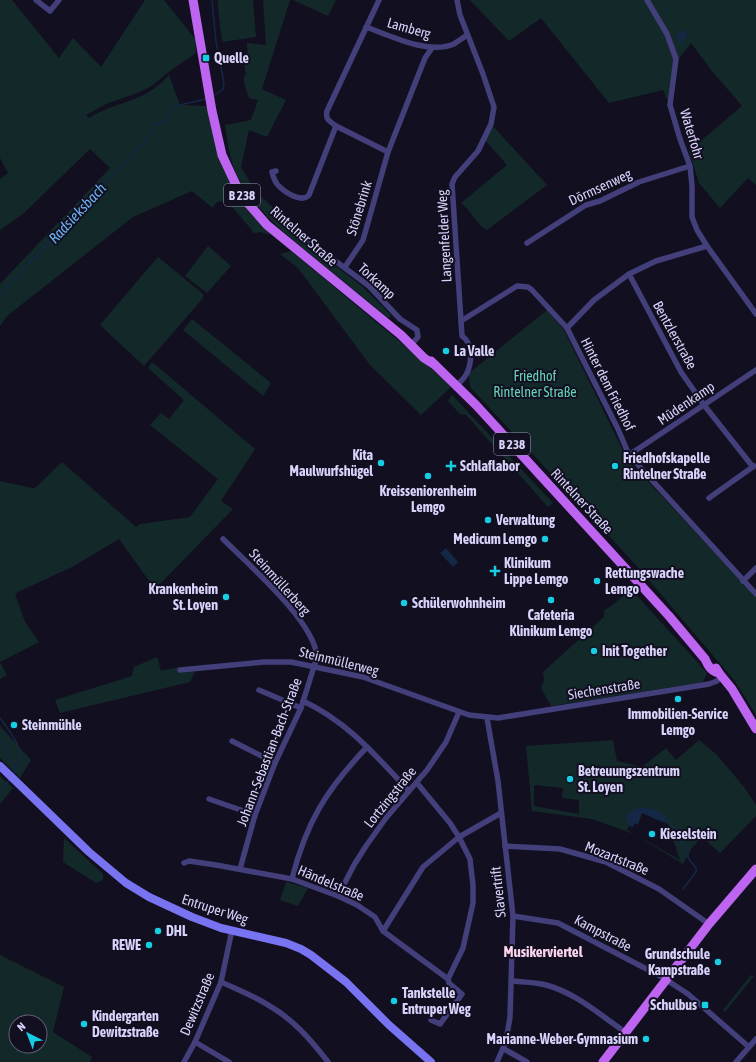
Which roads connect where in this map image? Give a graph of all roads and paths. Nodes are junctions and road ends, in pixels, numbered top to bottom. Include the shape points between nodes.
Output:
1 (36, 0) edge
2 (59, 0) edge
3 (193, 0) edge
4 (379, 0) edge
5 (457, 0) edge
6 (647, 0) edge
7 (366, 27) junction
8 (467, 35) junction
9 (432, 48) junction
10 (336, 126) junction
11 (388, 152) junction
12 (690, 166) junction
13 (276, 171) dead end
14 (306, 239) dead end
15 (527, 244) dead end
16 (707, 246) junction
17 (345, 267) junction
18 (629, 274) junction
19 (756, 314) edge
20 (461, 321) junction
21 (566, 328) junction
22 (413, 347) junction
23 (756, 370) edge
24 (457, 385) junction
25 (704, 405) junction
26 (628, 455) junction
27 (754, 466) edge
28 (709, 498) dead end
29 (223, 539) dead end
30 (756, 568) edge
31 (743, 581) junction
32 (756, 594) edge
33 (314, 666) junction
34 (180, 670) dead end
35 (720, 675) junction
36 (259, 690) dead end
37 (303, 701) junction
38 (301, 708) junction
39 (458, 712) junction
40 (487, 718) junction
41 (756, 729) edge
42 (232, 741) dead end
43 (367, 747) junction
44 (275, 763) junction
45 (0, 766) edge
46 (418, 783) junction
47 (409, 791) junction
48 (209, 800) dead end
49 (501, 813) junction
50 (255, 815) junction
51 (459, 837) junction
52 (505, 846) junction
53 (184, 863) dead end
54 (240, 869) junction
55 (756, 869) edge
56 (292, 879) junction
57 (338, 896) junction
58 (513, 916) junction
59 (709, 924) junction
60 (232, 930) junction
61 (383, 931) junction
62 (448, 979) junction
63 (666, 980) junction
64 (512, 981) junction
65 (221, 982) junction
66 (431, 1020) dead end
67 (625, 1032) junction
68 (756, 1039) edge
69 (195, 1042) junction
70 (749, 1047) junction
71 (504, 1049) junction
72 (184, 1062) edge
73 (229, 1062) edge
74 (328, 1062) edge
75 (431, 1062) edge
76 (497, 1062) edge
77 (527, 1062) edge
78 (603, 1062) edge
79 (736, 1062) edge

1 - 2 street via 50,11
3 - 22 main road, Rintelner Straße / B 238 via 215,128 224,160 237,187 267,225
4 - 7 street, Lamberg
5 - 8 street, Langenfelder Weg
6 - 12 street, Waterfohr via 667,34 676,59 670,105
7 - 9 street, Lamberg
7 - 10 street, Lamberg via 327,110 327,119
8 - 9 street, Lamberg via 453,44
8 - 20 street, Langenfelder Weg via 494,107 491,124 478,151 454,177 452,184
9 - 11 street, Stönebrink via 425,58
10 - 11 street
10 - 13 street via 307,198 301,199 281,189 273,177 272,172
11 - 17 street, Stönebrink via 363,240
12 - 15 street, Dörmsenweg via 639,182 600,201 586,204
12 - 16 street, Waterfohr via 692,217
14 - 17 street, Torkamp
16 - 18 street via 656,261
16 - 19 street, Waterfohr
17 - 22 street, Torkamp via 369,286 400,319 417,330 418,337
18 - 21 street via 594,300
18 - 25 street, Bentzlerstraße via 681,372
20 - 21 street via 513,288 523,285 532,290
20 - 24 street, Langenfelder Weg via 462,336 468,343 470,360 466,375
21 - 26 street, Hinter dem Friedhof via 618,429
22 - 24 main road, Rintelner Straße / B 238
23 - 25 street, Müdenkamp
24 - 35 main road, Rintelner Straße / B 238 via 669,616 710,668
25 - 26 street, Müdenkamp
25 - 27 street, Bentzlerstraße
26 - 31 street, Hinter dem Friedhof
27 - 28 street
29 - 33 street, Steinmüllerberg via 286,602 310,635 317,650
30 - 31 street
31 - 32 street, Hinter dem Friedhof
33 - 34 street, Steinmüllerweg via 291,662 264,662
33 - 37 street, Johann-Sebastian-Bach-Straße
33 - 39 street, Steinmüllerweg via 363,677
35 - 40 street, Siechenstraße via 717,681 709,684
35 - 41 main road, Rintelner Straße / B 238 via 732,689
36 - 38 street
37 - 38 street, Johann-Sebastian-Bach-Straße
37 - 43 street via 320,709
38 - 44 street, Johann-Sebastian-Bach-Straße
39 - 40 street, Steinmüllerweg
39 - 46 street, Lortzingstraße via 446,742
40 - 49 street, Slavertrift
42 - 44 street
43 - 47 street
43 - 56 street via 345,770 323,800 302,845
44 - 50 street, Johann-Sebastian-Bach-Straße
45 - 60 main road, Entruper Weg via 89,852 126,883 192,918
46 - 47 street, Lortzingstraße
46 - 51 street
47 - 57 street, Lortzingstraße via 366,846
48 - 50 street
49 - 51 street
49 - 52 street, Slavertrift
50 - 54 street, Johann-Sebastian-Bach-Straße
51 - 61 street via 423,867
51 - 62 street via 470,859 473,903 463,948
52 - 58 street, Slavertrift
52 - 59 street, Mozartstraße via 560,849 606,862 659,889
53 - 54 street, Händelstraße via 189,861
54 - 56 street, Händelstraße
55 - 59 main road
56 - 57 street, Händelstraße
57 - 61 street, Händelstraße via 375,917
58 - 63 street, Kampstraße via 558,923
58 - 64 street, Slavertrift
59 - 63 main road
60 - 65 street, Dewitzstraße
60 - 75 main road, Entruper Weg via 286,942 311,955 354,990
61 - 62 street, Händelstraße
62 - 66 street, Händelstraße via 462,994 440,1024
63 - 67 main road
63 - 70 street, Kampstraße via 688,994
64 - 67 street via 546,985 565,992
64 - 71 street, Slavertrift via 509,1031
65 - 69 street, Dewitzstraße
65 - 74 street via 268,1005 290,1020 311,1040
67 - 78 main road
68 - 70 street
69 - 72 street, Dewitzstraße
69 - 73 street
70 - 79 street
71 - 76 street, Slavertrift
71 - 77 street

